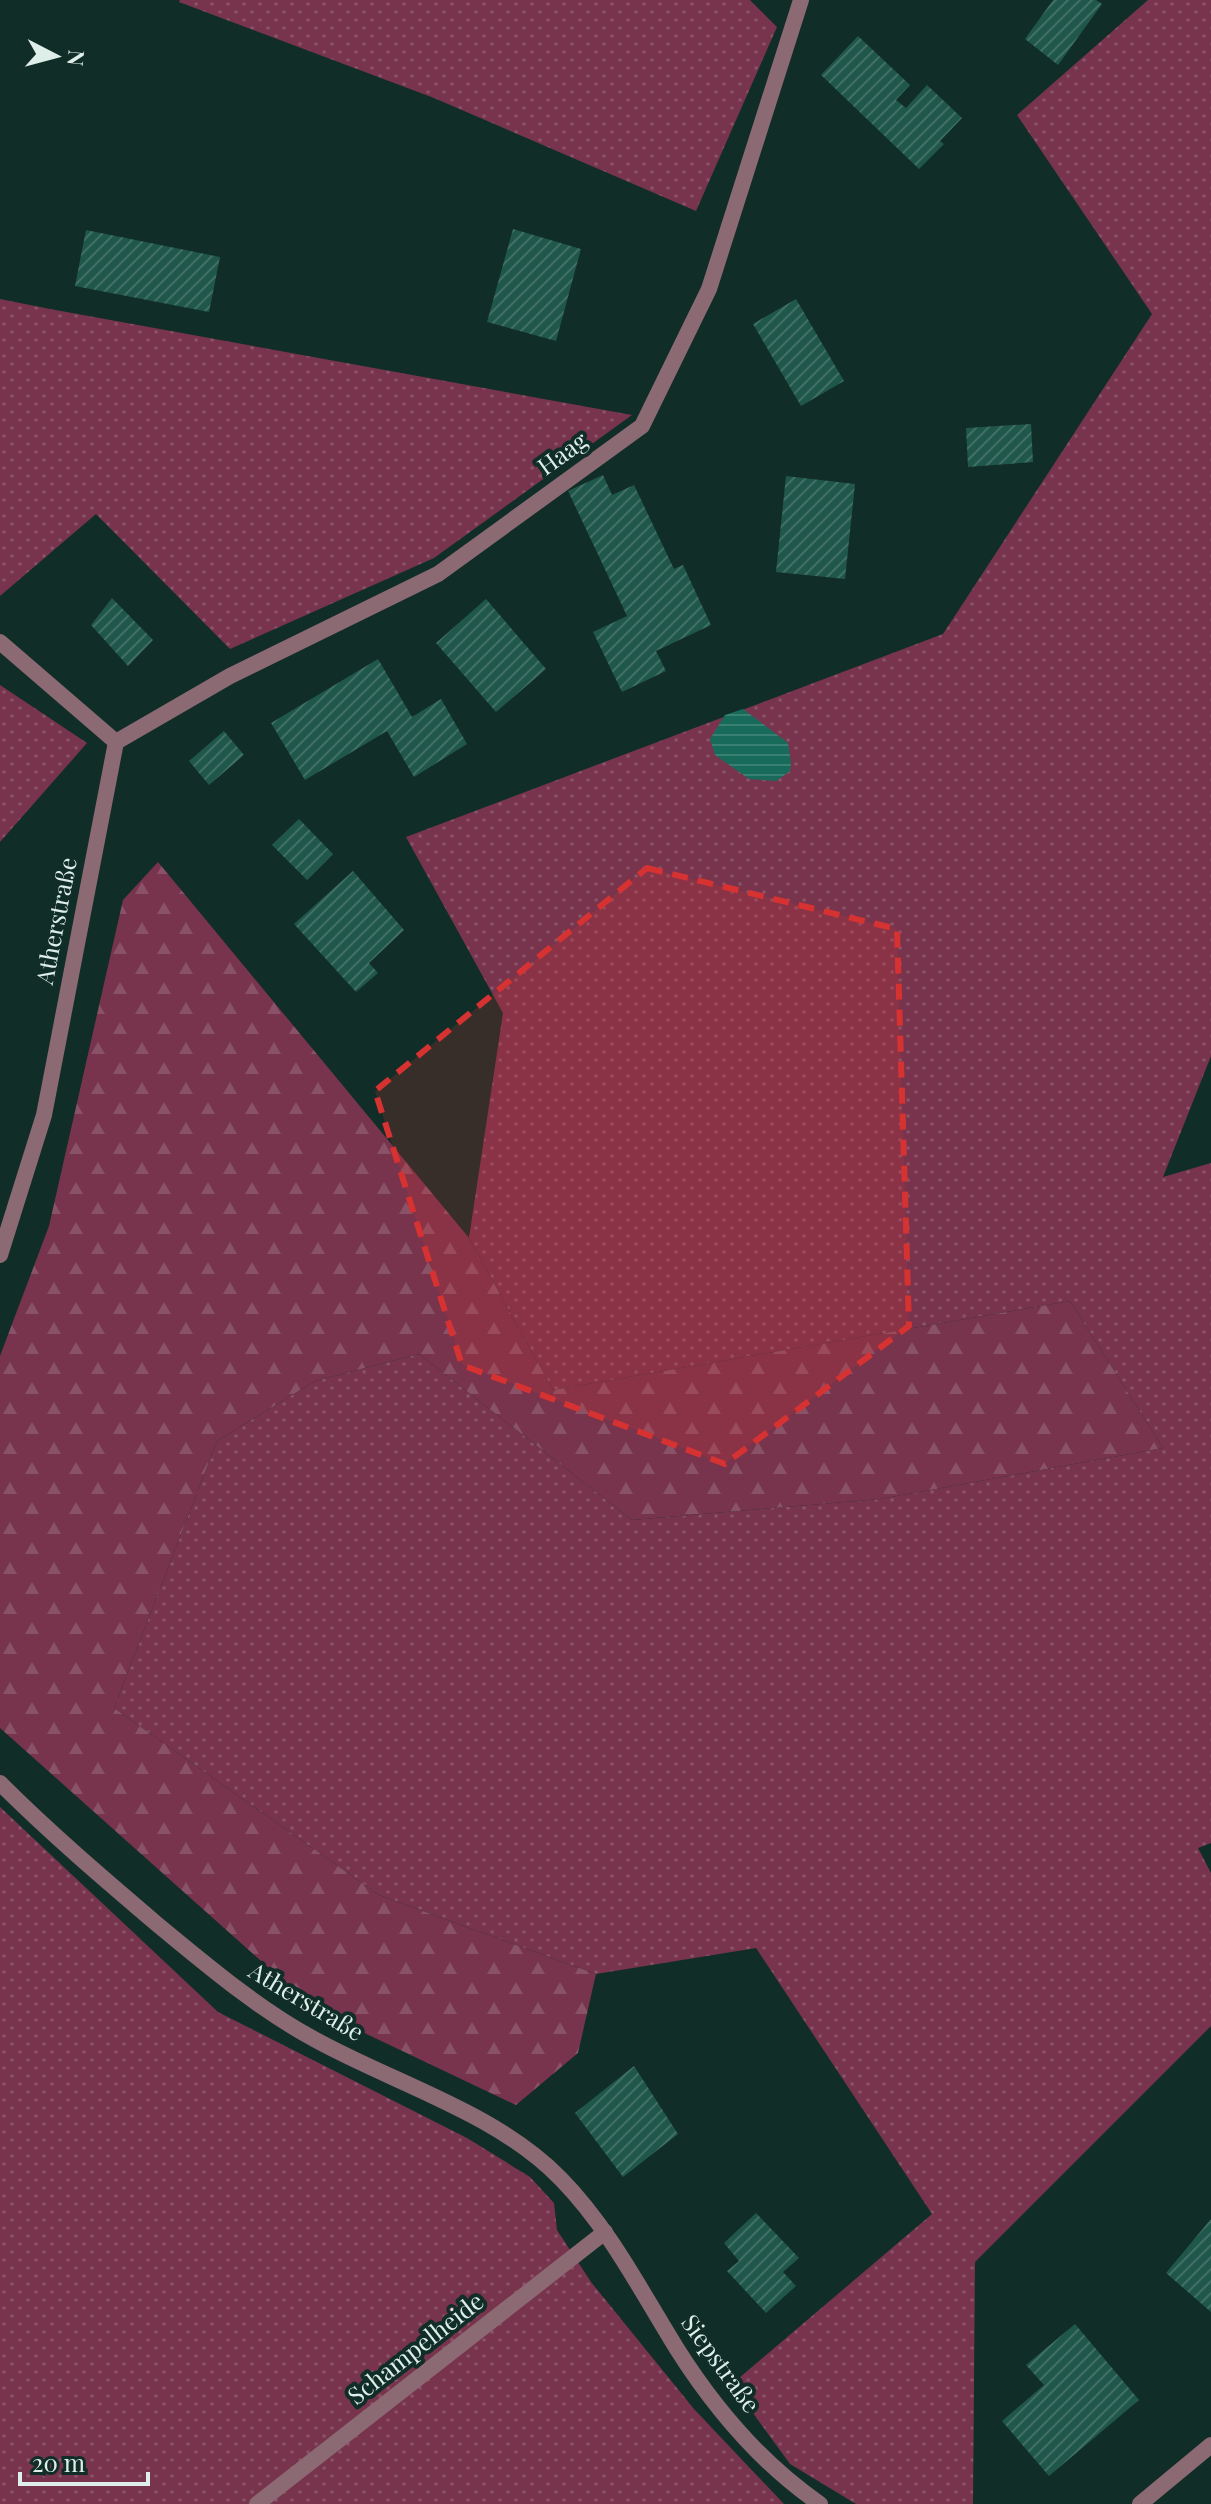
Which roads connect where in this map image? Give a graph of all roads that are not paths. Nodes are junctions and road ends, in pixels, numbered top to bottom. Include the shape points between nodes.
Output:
1 (801, 0) edge
2 (1, 645) edge
3 (116, 742) junction
4 (0, 1255) edge
5 (0, 1783) edge
6 (605, 2232) junction
7 (1211, 2445) edge
8 (257, 2504) edge
9 (820, 2504) edge
10 (1140, 2504) edge

1 - 3 street, Haag via 709,289 642,426 438,574 230,676
2 - 3 street
3 - 4 street, Atherstraße via 44,1115
5 - 6 street, Atherstraße via 109,1884 229,1984 313,2039 505,2133 561,2178
6 - 8 street, Schampelheide
6 - 9 street, Siepstraße via 726,2418 789,2483
7 - 10 street

